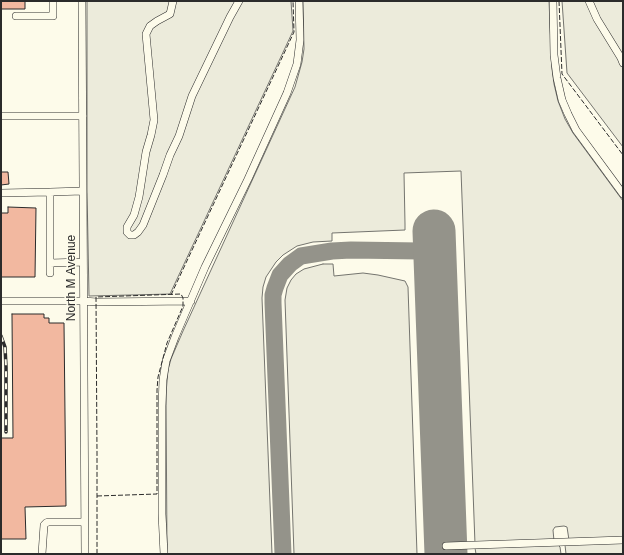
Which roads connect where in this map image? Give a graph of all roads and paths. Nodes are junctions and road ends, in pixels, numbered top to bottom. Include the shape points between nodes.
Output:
1 (53, 1) edge
2 (82, 1) edge
3 (173, 1) edge
4 (239, 1) edge
5 (299, 1) edge
6 (553, 1) edge
7 (589, 1) edge
8 (16, 16) dead end
9 (623, 63) edge
10 (1, 116) edge
11 (83, 116) junction
12 (83, 191) junction
13 (50, 192) junction
14 (1, 193) edge
15 (623, 194) edge
16 (50, 262) junction
17 (83, 262) junction
18 (50, 273) dead end
19 (1, 301) edge
20 (83, 301) junction
21 (191, 301) junction
22 (84, 522) junction
23 (623, 540) edge
24 (446, 546) dead end
25 (42, 554) edge
26 (85, 554) edge
27 (164, 554) edge

1 - 8 street via 53,16
2 - 11 street, North M Avenue
3 - 4 street via 170,14 150,26 146,34 154,120 139,197 134,215 127,227 130,235 138,232 143,225 179,136 192,96
5 - 21 street via 300,40 297,64 288,93
6 - 15 street via 554,55 562,100 576,130
7 - 9 street
10 - 11 street
11 - 12 street, North M Avenue
12 - 13 street
12 - 17 street, North M Avenue
13 - 14 street
13 - 16 street
16 - 17 street
16 - 18 street
17 - 20 street, North M Avenue
19 - 20 street
20 - 21 street
20 - 22 street, North M Avenue
21 - 27 street via 166,361 163,380
22 - 25 street via 46,523
22 - 26 street, North M Avenue
23 - 24 street

